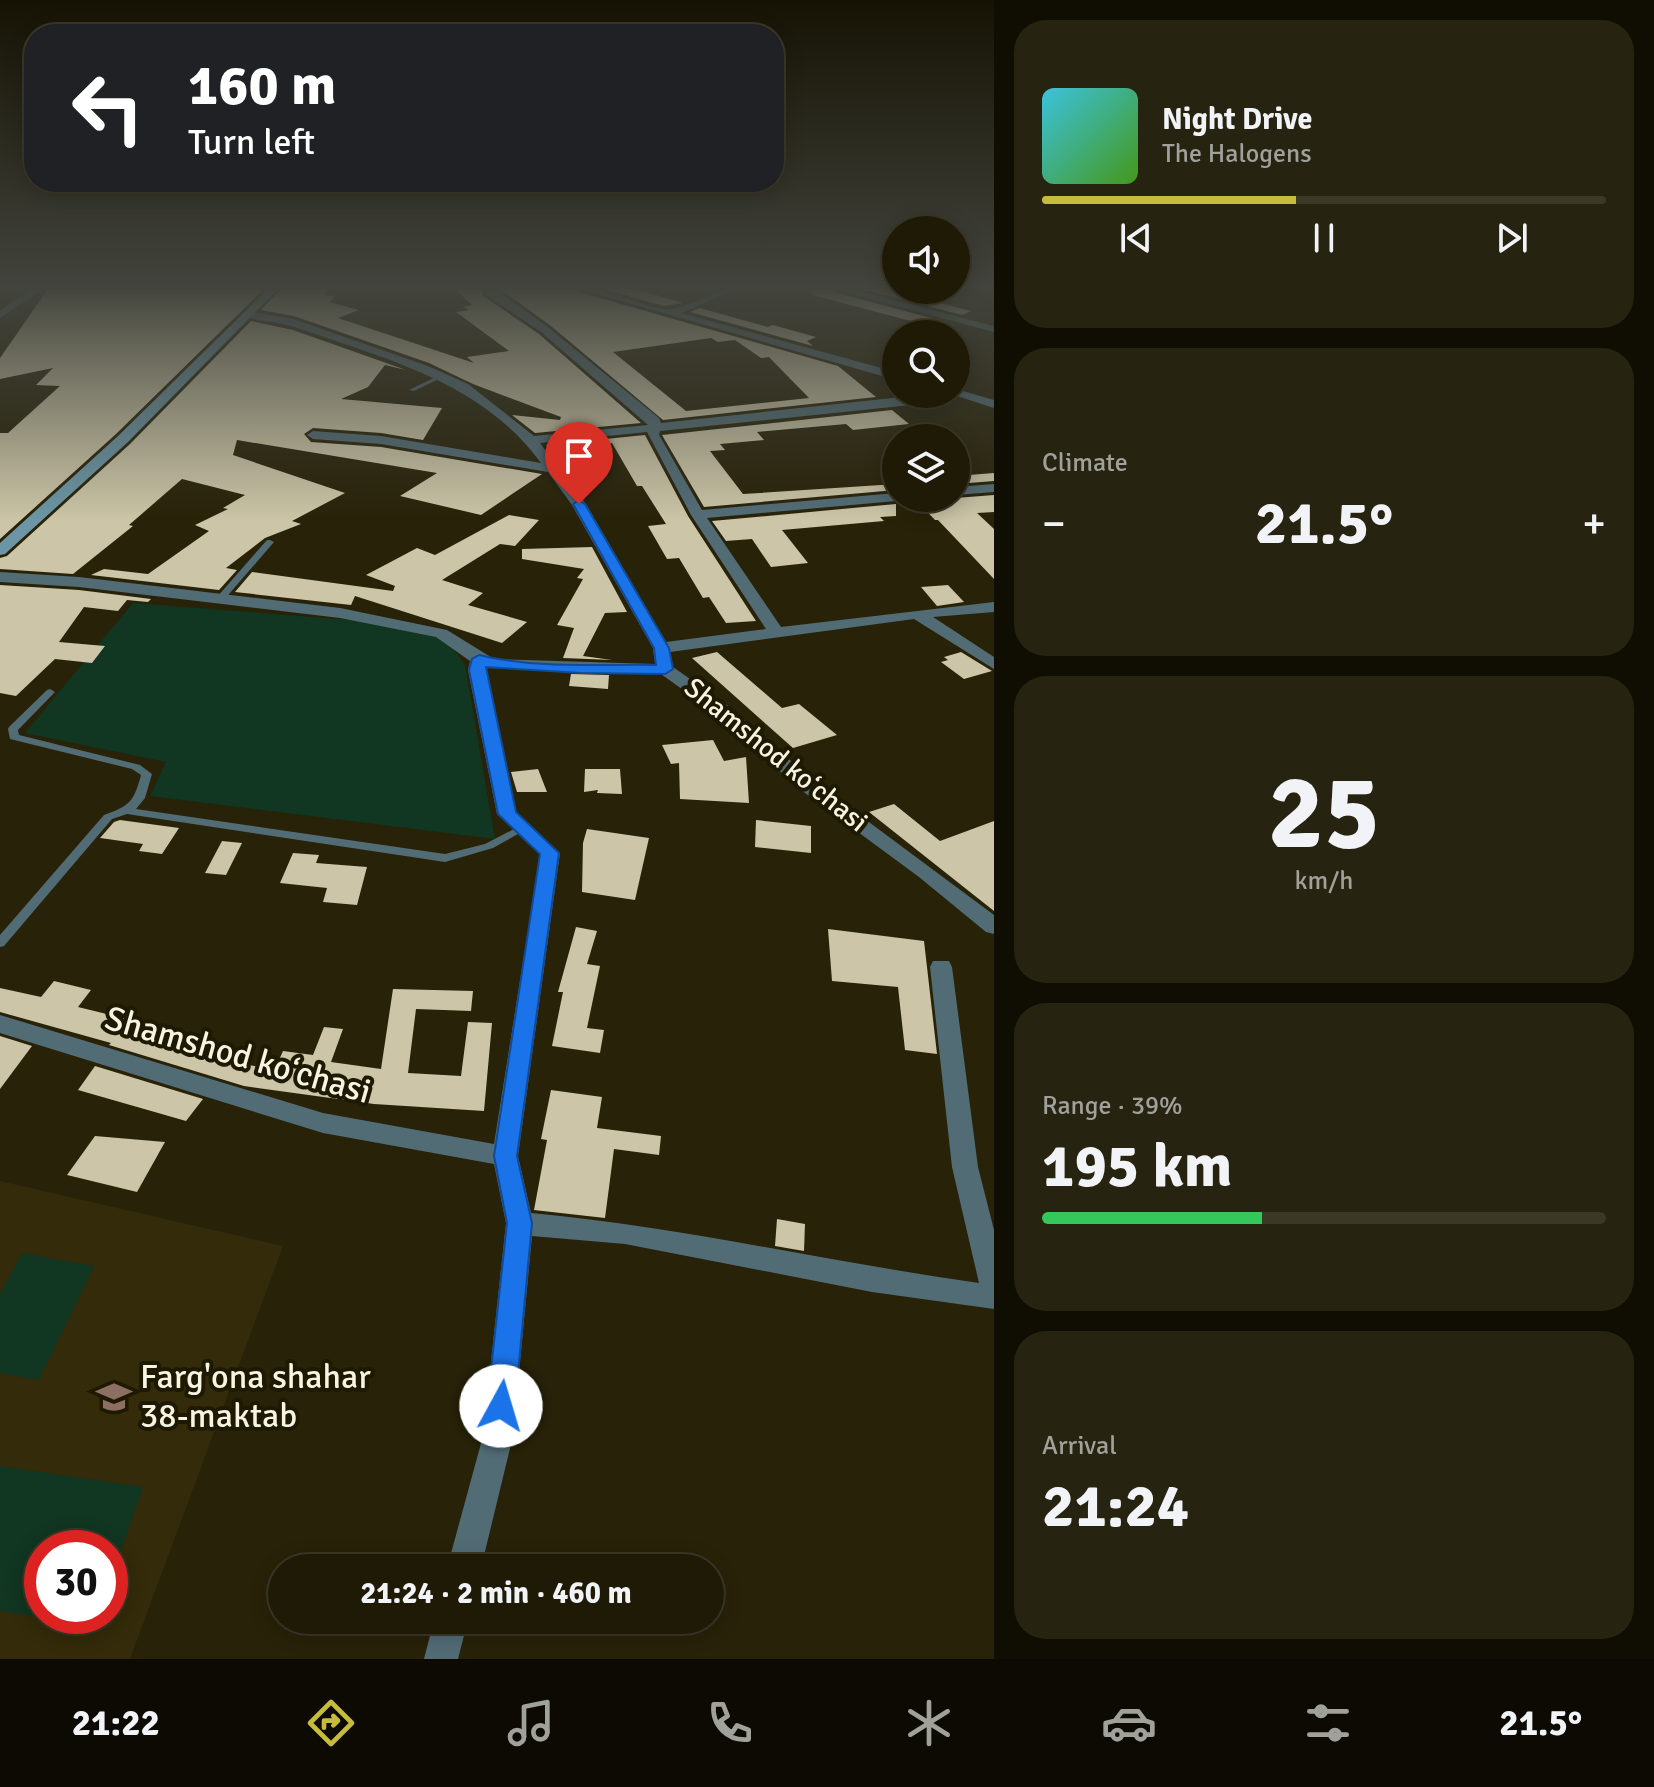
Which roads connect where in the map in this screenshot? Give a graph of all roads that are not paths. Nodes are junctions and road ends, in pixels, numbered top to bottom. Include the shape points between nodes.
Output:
1 (195, 366) edge
2 (415, 366) edge
3 (589, 366) edge
4 (863, 366) edge
5 (882, 372) edge
6 (442, 376) junction
7 (412, 390) dead end
8 (970, 397) edge
9 (994, 404) edge
10 (882, 405) edge
11 (654, 428) junction
12 (313, 435) dead end
13 (531, 440) junction
14 (549, 468) junction
15 (994, 488) edge
16 (970, 490) edge
17 (882, 498) edge
18 (698, 515) junction
19 (270, 542) dead end
20 (0, 551) edge
21 (0, 577) edge
22 (220, 599) junction
23 (994, 607) edge
24 (917, 614) junction
25 (777, 634) junction
26 (661, 648) junction
27 (479, 659) junction
28 (994, 664) edge
29 (665, 669) junction
30 (50, 692) dead end
31 (128, 811) junction
32 (522, 829) junction
33 (994, 927) edge
34 (0, 943) edge
35 (941, 967) dead end
36 (0, 1024) edge
37 (505, 1156) junction
38 (520, 1223) junction
39 (994, 1286) edge
40 (994, 1297) edge
41 (468, 1554) edge
42 (447, 1634) edge
43 (441, 1659) edge

1 - 20 main road
2 - 6 street
3 - 11 street via 655,421
4 - 5 street
6 - 7 lane
6 - 13 street via 474,394
8 - 9 street
10 - 11 street
11 - 13 street
11 - 18 street via 653,435
12 - 14 street via 381,440
13 - 14 street
14 - 26 street via 579,504
15 - 16 street
17 - 18 street
18 - 25 street
19 - 22 lane
21 - 22 street
22 - 27 street via 340,613 441,633
23 - 24 street, Shamshod koʻchasi
24 - 25 street, Shamshod koʻchasi
24 - 28 street
25 - 26 street, Shamshod koʻchasi
26 - 29 street, Shamshod koʻchasi
27 - 29 street via 581,669
27 - 32 street via 507,814
29 - 33 street, Shamshod koʻchasi
30 - 31 lane via 13,729 14,737 147,774 139,803
31 - 32 lane via 445,858 489,846
31 - 34 lane via 108,817
32 - 37 street via 550,853
35 - 39 street via 965,1167
36 - 37 street, Shamshod koʻchasi via 323,1123
37 - 38 street
38 - 40 street via 625,1233 872,1280
38 - 41 street via 498,1436
42 - 43 street

